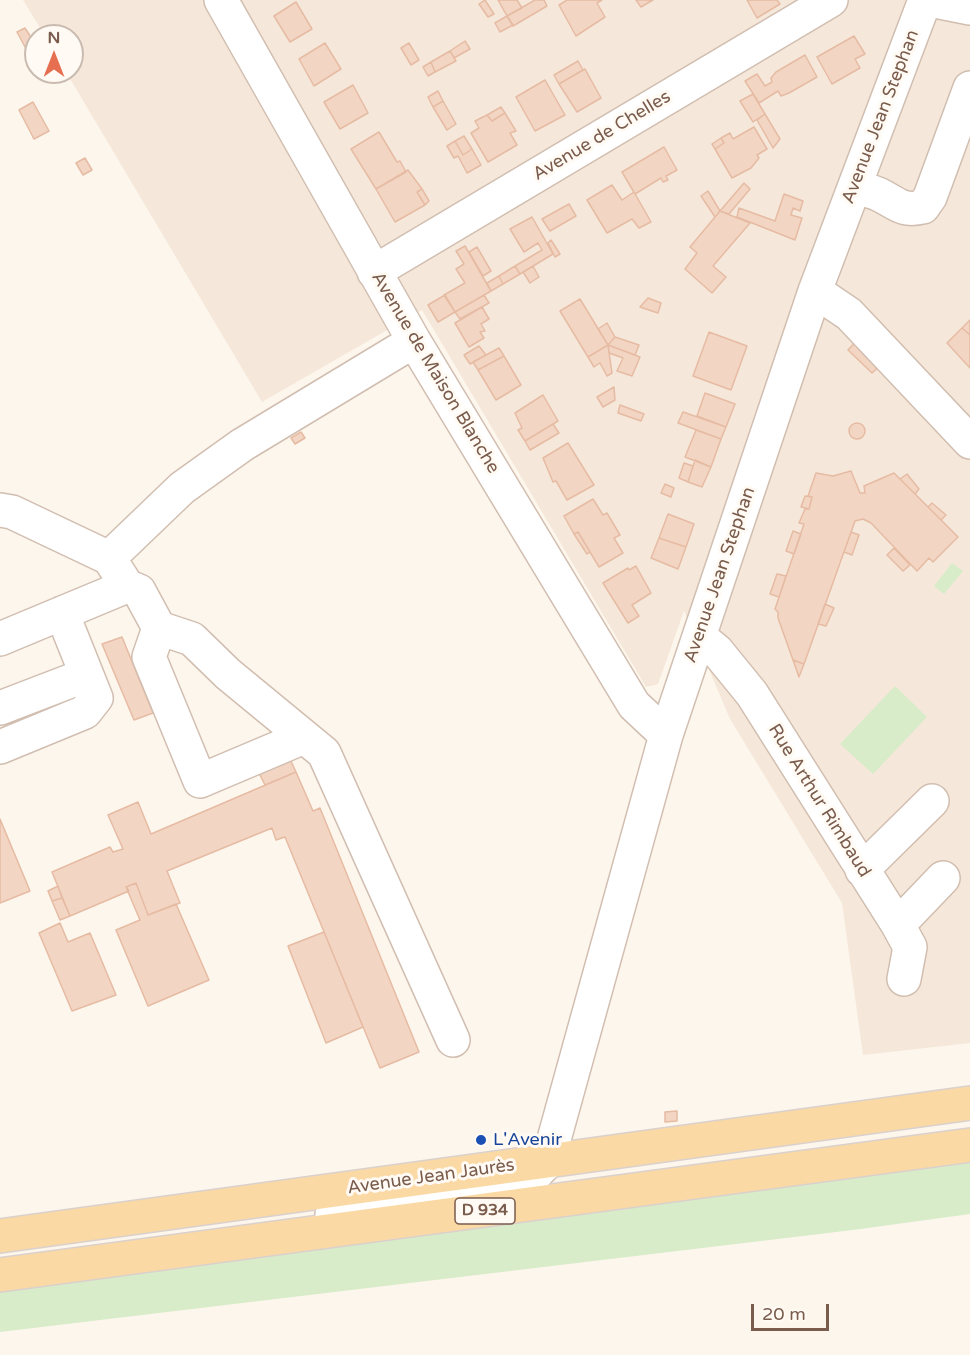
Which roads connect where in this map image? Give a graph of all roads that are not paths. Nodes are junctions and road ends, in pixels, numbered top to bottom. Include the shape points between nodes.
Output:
1 (831, 0) edge
2 (925, 0) edge
3 (930, 0) edge
4 (225, 1) edge
5 (970, 8) edge
6 (970, 88) edge
7 (855, 186) junction
8 (374, 272) junction
9 (815, 291) junction
10 (414, 341) junction
11 (970, 442) edge
12 (0, 510) edge
13 (109, 558) junction
14 (127, 586) junction
15 (62, 613) junction
16 (159, 628) junction
17 (700, 637) junction
18 (0, 639) edge
19 (86, 675) junction
20 (0, 708) edge
21 (666, 735) junction
22 (304, 737) junction
23 (0, 747) edge
24 (932, 801) dead end
25 (862, 870) junction
26 (943, 878) dead end
27 (898, 925) junction
28 (904, 979) dead end
29 (453, 1040) dead end
30 (970, 1103) edge
31 (970, 1145) edge
32 (548, 1161) junction
33 (0, 1236) edge
34 (221, 1246) junction
35 (0, 1275) edge

1 - 8 street, Avenue de Chelles
2 - 7 street, Avenue Jean Stephan
3 - 5 street
4 - 8 street, Avenue de Maison Blanche
6 - 7 street via 923,207 902,208
7 - 9 street, Avenue Jean Stephan
8 - 10 street, Avenue de Maison Blanche
9 - 11 street via 849,314
9 - 17 street, Avenue Jean Stephan
10 - 13 street via 242,445 182,488
10 - 21 street, Avenue de Maison Blanche via 634,705
12 - 13 street via 12,512
13 - 14 street
14 - 15 street
14 - 16 street via 139,591
15 - 18 street
15 - 19 street
16 - 22 street via 192,639
16 - 22 street via 149,657 200,781
17 - 21 street, Avenue Jean Stephan
17 - 25 street, Rue Arthur Rimbaud via 717,651 752,694
19 - 20 street
19 - 23 street via 96,698 85,712
21 - 32 street, Avenue Jean Stephan
22 - 29 street via 324,753
24 - 25 street
25 - 27 street, Rue Arthur Rimbaud
26 - 27 street
27 - 28 street, Rue Arthur Rimbaud via 910,947
30 - 32 main road, Avenue Jean Jaurès / D 934
31 - 34 main road, D 934
32 - 33 main road, Avenue Jean Jaurès / D 934
32 - 34 street via 525,1185 324,1216
34 - 35 main road, D 934

